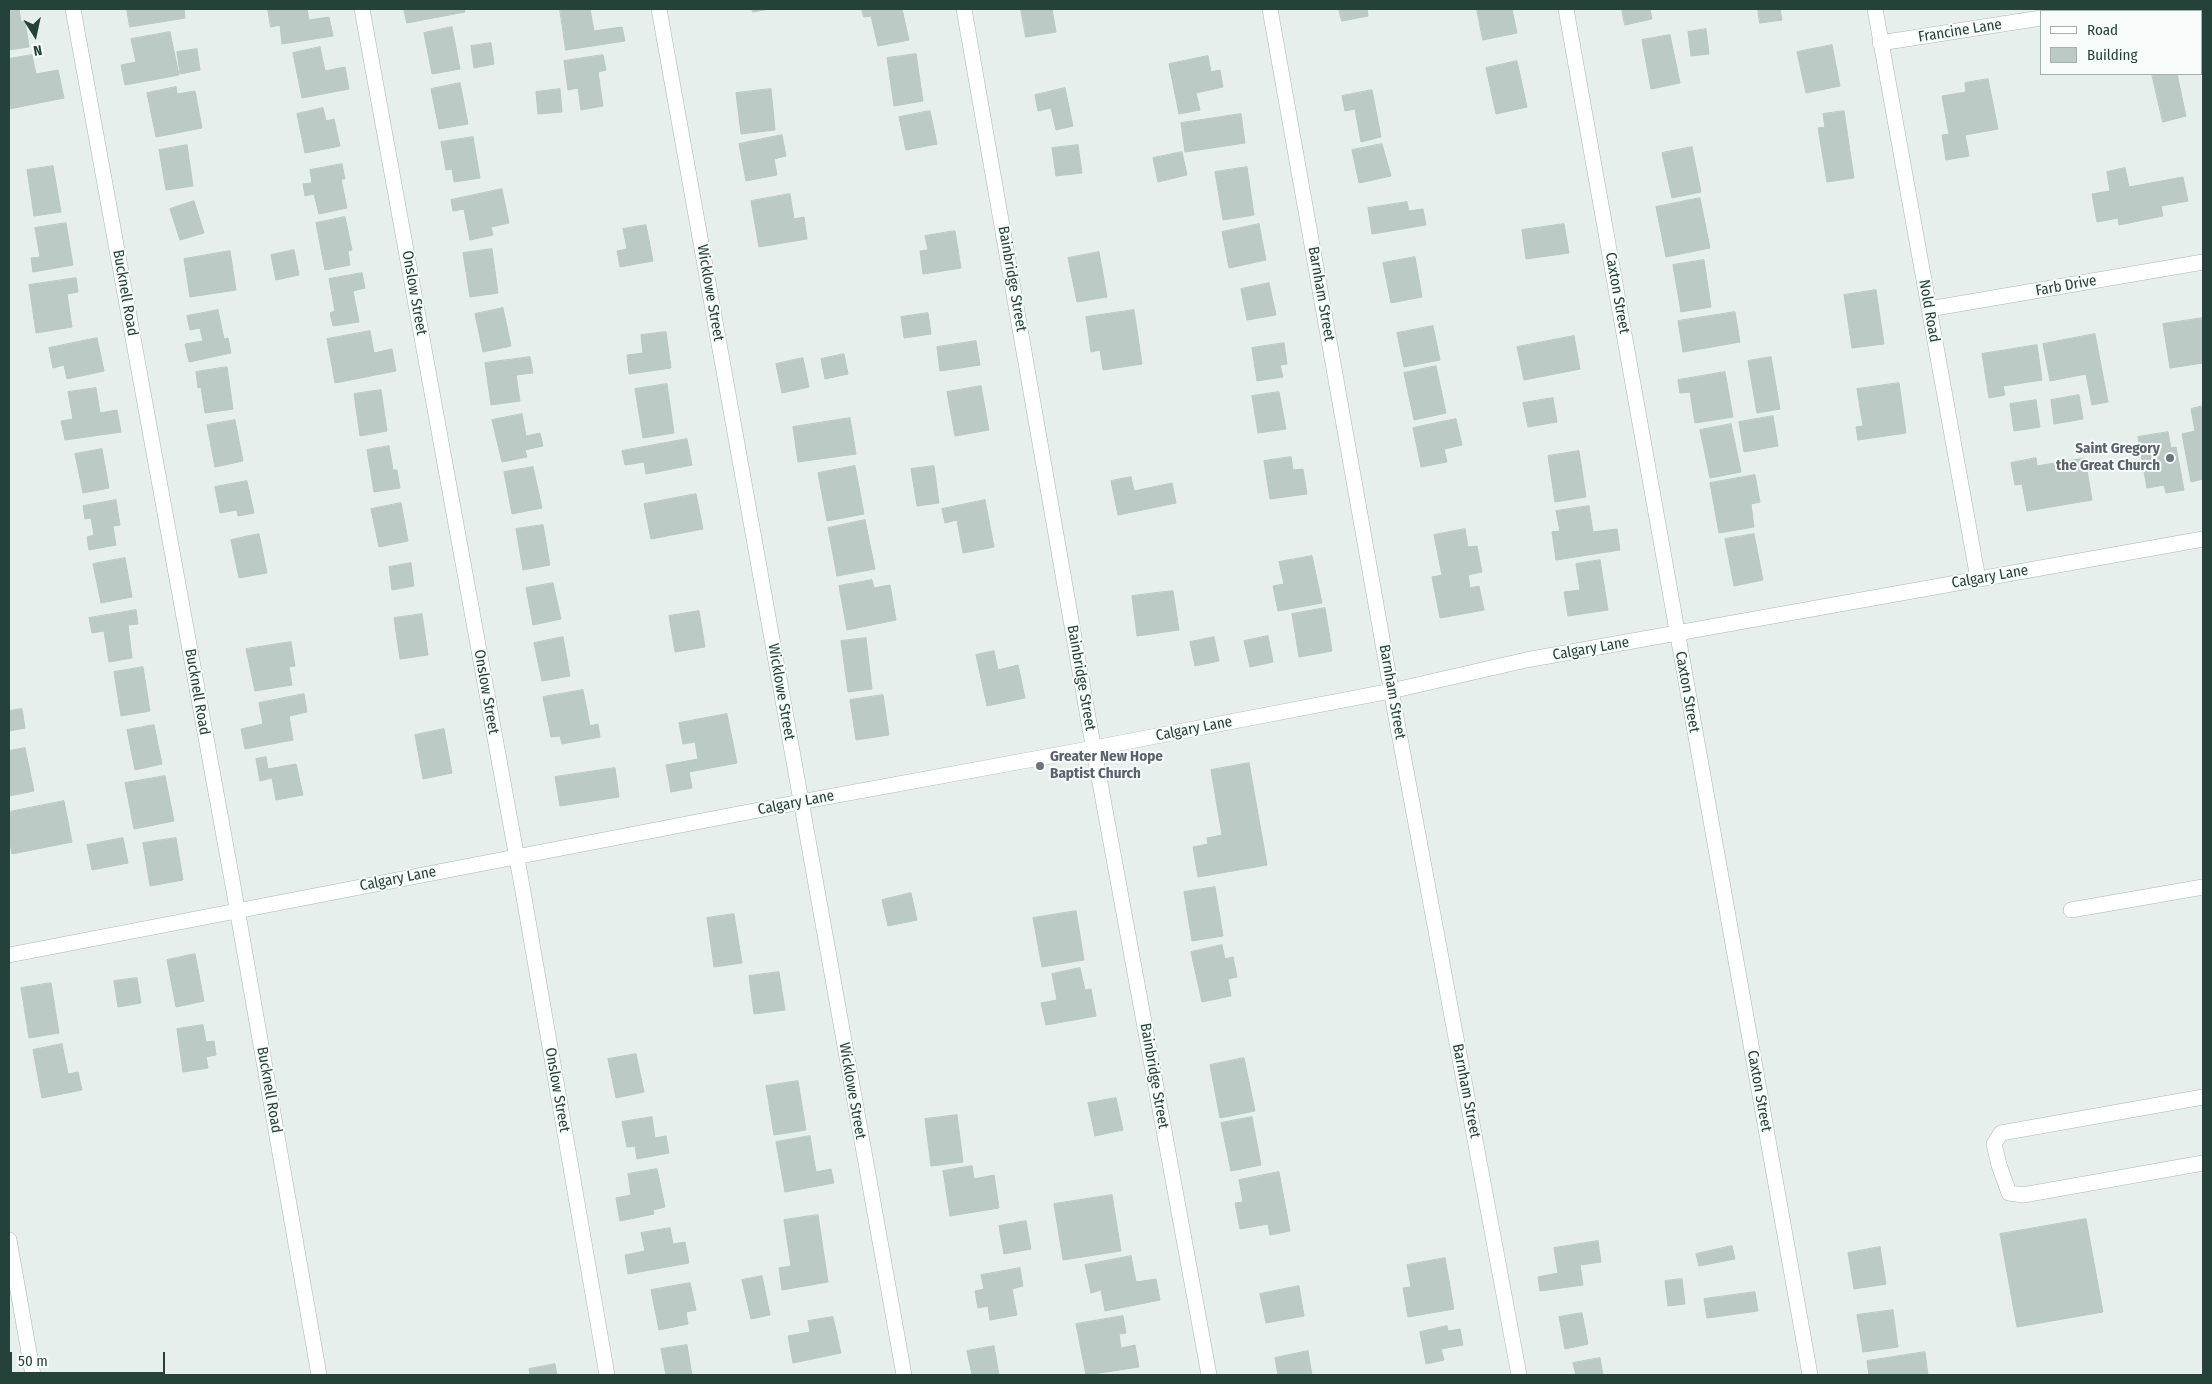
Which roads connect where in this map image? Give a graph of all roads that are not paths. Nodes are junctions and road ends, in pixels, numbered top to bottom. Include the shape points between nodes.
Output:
1 (73, 9) edge
2 (362, 9) edge
3 (659, 9) edge
4 (964, 9) edge
5 (1270, 9) edge
6 (1566, 9) edge
7 (1875, 9) edge
8 (2040, 18) edge
9 (1880, 43) junction
10 (2203, 262) edge
11 (1929, 310) junction
12 (2203, 539) edge
13 (1978, 579) junction
14 (1677, 634) junction
15 (1392, 691) junction
16 (1094, 748) junction
17 (800, 802) junction
18 (516, 856) junction
19 (2203, 887) edge
20 (2072, 910) dead end
21 (237, 911) junction
22 (9, 955) edge
23 (2203, 1097) edge
24 (2203, 1163) edge
25 (9, 1240) edge
26 (33, 1375) edge
27 (319, 1375) edge
28 (607, 1375) edge
29 (904, 1375) edge
30 (1209, 1375) edge
31 (1519, 1375) edge
32 (1810, 1375) edge

1 - 21 street, Bucknell Road
2 - 18 street, Onslow Street
3 - 17 street, Wicklowe Street
4 - 16 street, Bainbridge Street
5 - 15 street, Barnham Street
6 - 14 street, Caxton Street
7 - 9 street, Nold Road
8 - 9 street, Francine Lane
9 - 11 street, Nold Road
10 - 11 street, Farb Drive
11 - 13 street, Nold Road
12 - 13 street, Calgary Lane
13 - 14 street, Calgary Lane
14 - 15 street, Calgary Lane via 1526,660
14 - 32 street, Caxton Street
15 - 16 street, Calgary Lane
15 - 31 street, Barnham Street
16 - 17 street, Calgary Lane
16 - 30 street, Bainbridge Street
17 - 18 street, Calgary Lane
17 - 29 street, Wicklowe Street
18 - 21 street, Calgary Lane
18 - 28 street, Onslow Street
19 - 20 street
21 - 22 street, Calgary Lane
21 - 27 street, Bucknell Road
23 - 24 street via 2001,1134 1994,1144 2009,1193 2023,1195
25 - 26 street

